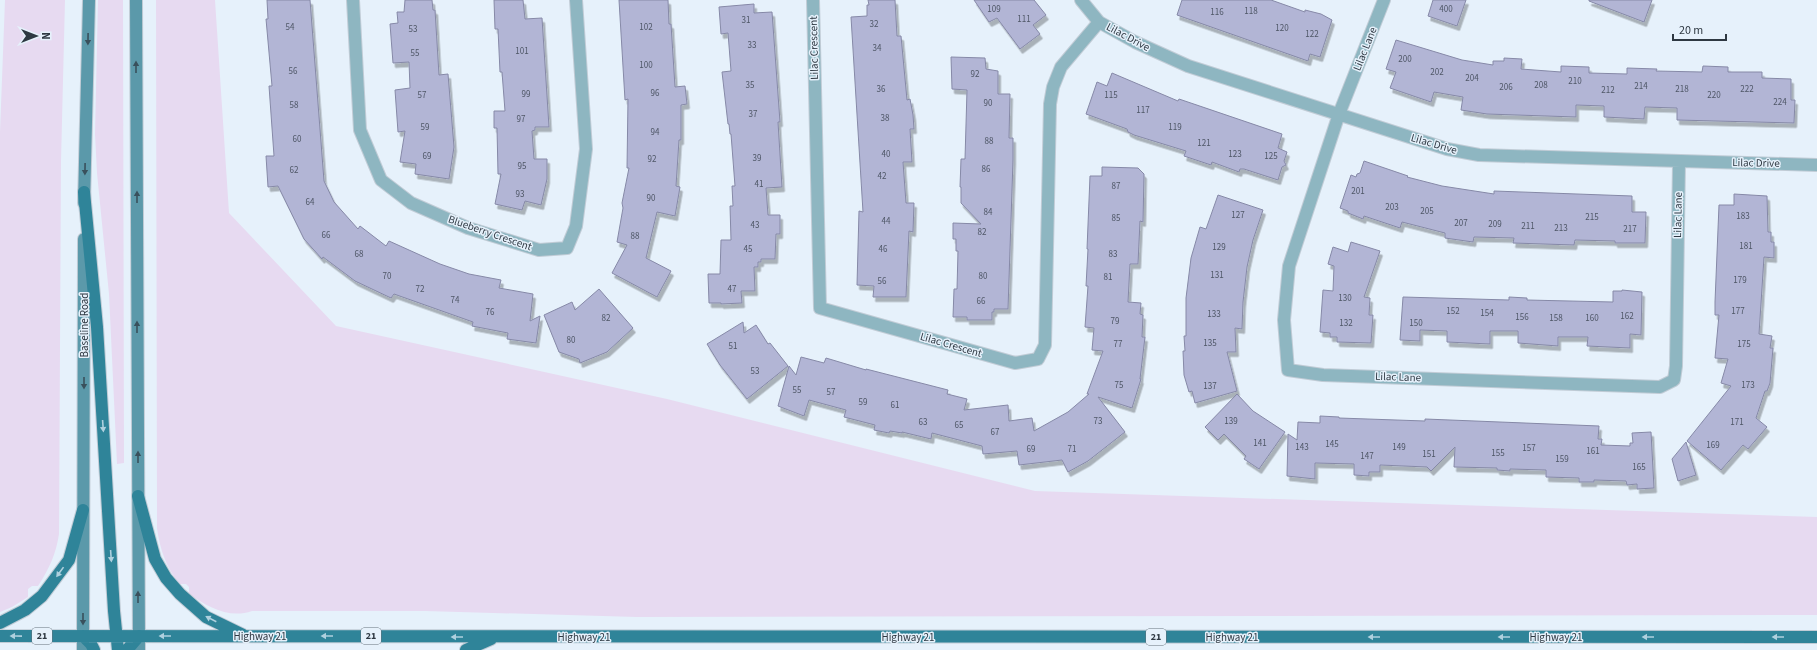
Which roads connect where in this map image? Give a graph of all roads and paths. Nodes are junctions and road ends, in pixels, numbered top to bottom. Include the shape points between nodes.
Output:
1 (89, 0) edge
2 (136, 0) edge
3 (353, 0) edge
4 (576, 0) edge
5 (813, 0) edge
6 (1081, 0) edge
7 (1384, 0) edge
8 (1099, 22) junction
9 (1339, 114) junction
10 (1679, 162) junction
11 (1817, 165) edge
12 (84, 192) junction
13 (138, 496) junction
14 (84, 510) junction
15 (0, 623) edge
16 (0, 636) edge
17 (83, 636) junction
18 (116, 636) junction
19 (139, 636) junction
20 (246, 636) junction
21 (496, 637) junction
22 (1817, 637) edge
23 (83, 650) edge
24 (94, 650) edge
25 (118, 650) edge
26 (127, 650) edge
27 (139, 650) edge
28 (466, 650) edge

1 -> 12 main road, Baseline Road
13 -> 2 main road
3 - 4 street, Blueberry Crescent via 360,130 381,180 411,203 468,228 538,250 567,248 576,226 586,150
5 - 8 street, Lilac Crescent via 820,308 1015,363 1038,359 1045,345 1050,104 1053,87 1061,67
6 - 8 street, Lilac Drive
7 - 9 street, Lilac Lane
8 - 9 street, Lilac Drive via 1188,66
9 - 10 street, Lilac Drive via 1447,149 1479,155
9 - 10 street, Lilac Lane via 1289,266 1284,320 1288,370 1323,375 1660,387 1674,380
10 - 11 street, Lilac Drive
12 -> 14 main road, Baseline Road
12 -> 18 main road via 97,327
19 -> 13 main road
20 -> 13 main road via 206,617 166,578 155,559
14 -> 15 main road via 69,560 56,578 37,601
14 -> 17 main road, Baseline Road
17 -> 16 main road, Highway 21 / 21
17 - 18 main road, Highway 21 / 21
17 - 23 main road, Baseline Road
17 - 24 main road
18 - 19 main road, Highway 21 / 21
18 - 25 main road
20 -> 19 main road, Highway 21 / 21
19 - 26 main road
19 - 27 main road
21 -> 20 main road, Highway 21 / 21
22 -> 21 main road, Highway 21 / 21
21 - 28 main road

